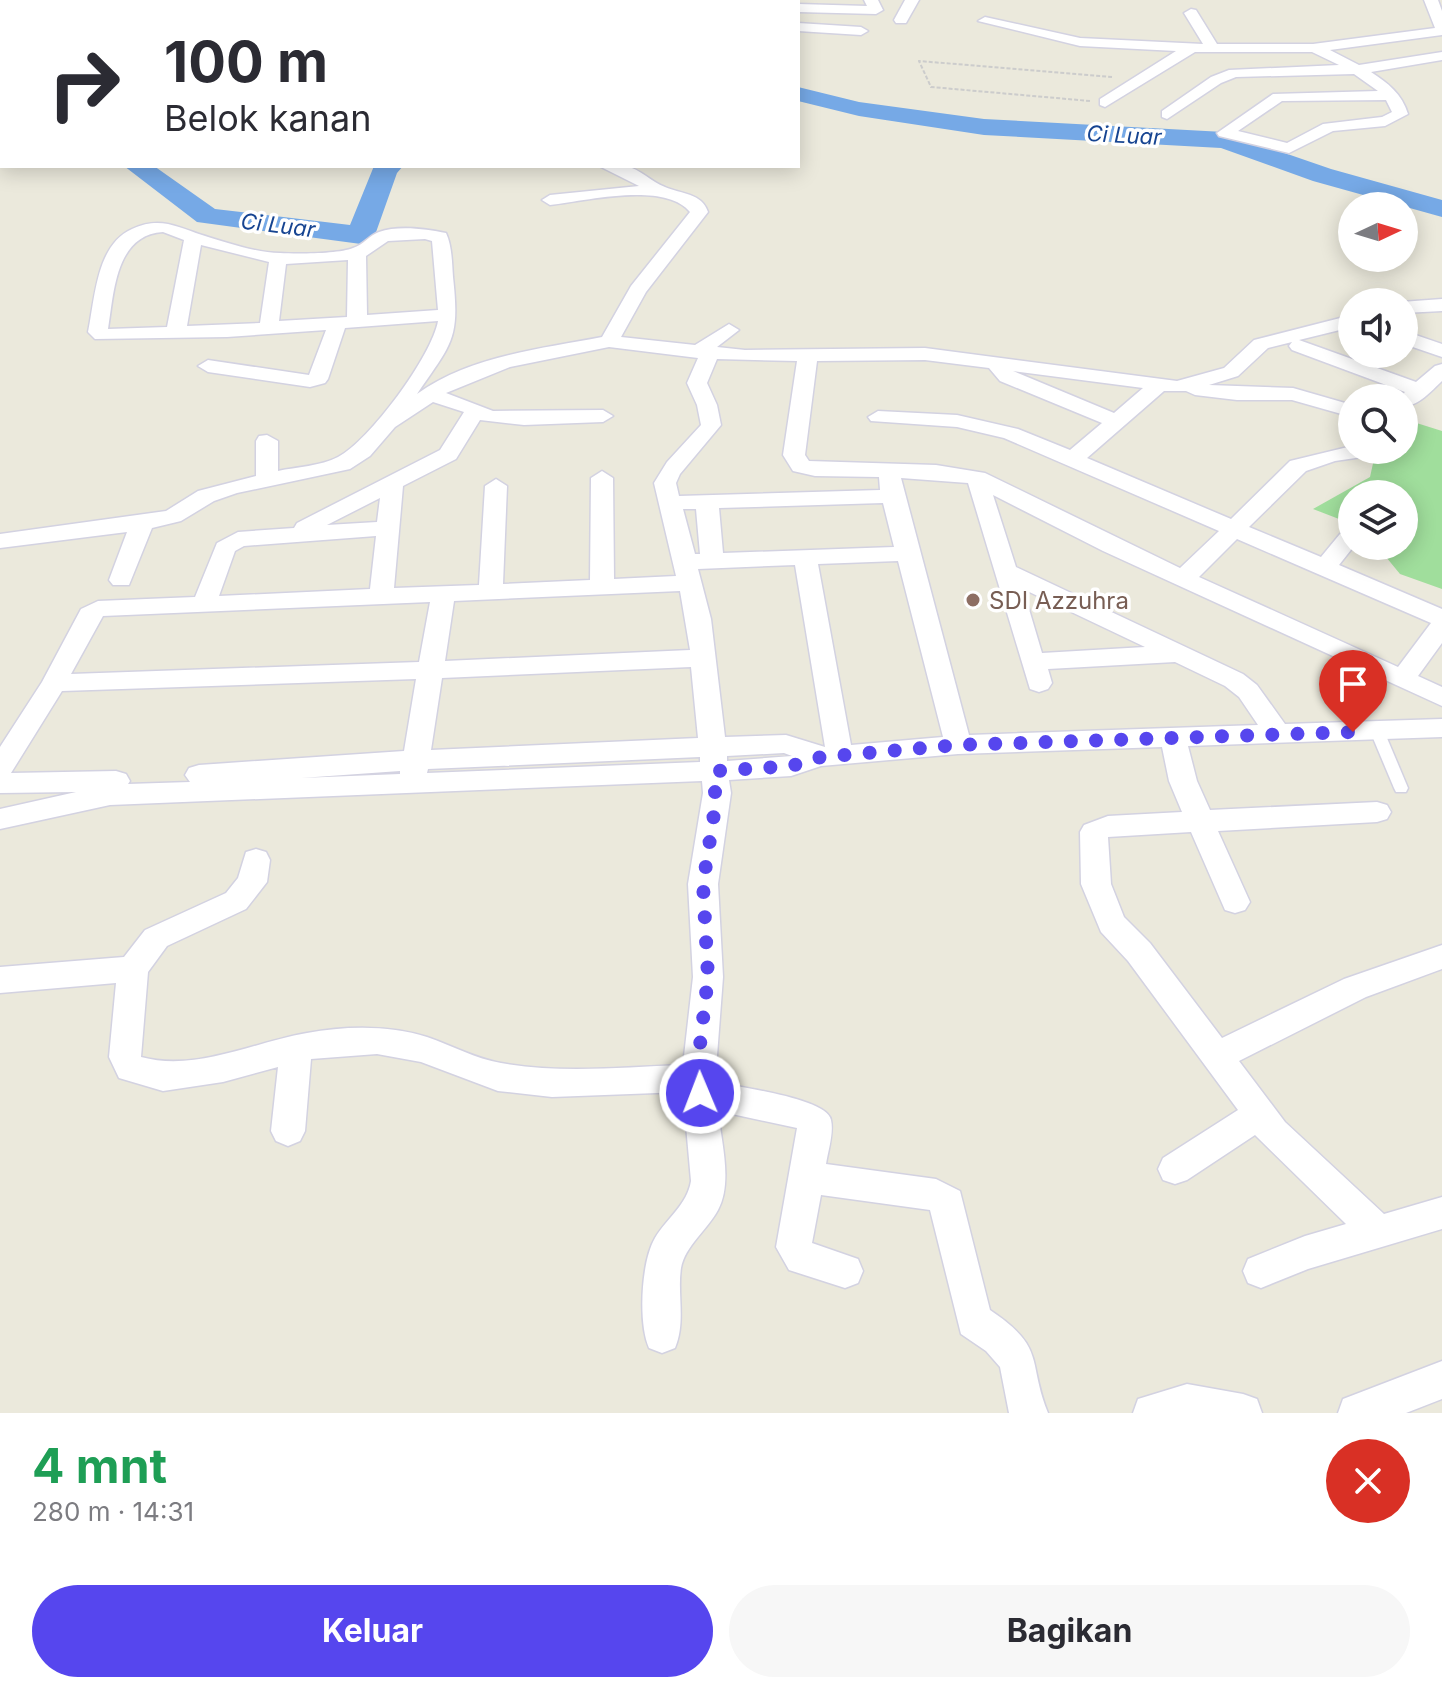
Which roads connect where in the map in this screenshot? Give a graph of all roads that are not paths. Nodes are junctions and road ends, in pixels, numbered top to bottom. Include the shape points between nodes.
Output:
1 (871, 0) edge
2 (912, 0) edge
3 (1431, 0) edge
4 (800, 8) edge
5 (826, 9) junction
6 (1191, 13) dead end
7 (901, 20) dead end
8 (985, 21) dead end
9 (1440, 22) edge
10 (800, 27) edge
11 (818, 28) junction
12 (861, 31) dead end
13 (1011, 42) dead end
14 (1213, 48) junction
15 (1313, 48) junction
16 (1185, 51) junction
17 (1442, 56) edge
18 (1361, 69) junction
19 (1388, 95) junction
20 (1278, 97) junction
21 (1105, 102) road end
22 (1167, 114) dead end
23 (1320, 119) junction
24 (613, 168) edge
25 (659, 191) junction
26 (550, 200) dead end
27 (193, 238) junction
28 (357, 254) junction
29 (278, 259) junction
30 (1442, 305) edge
31 (1418, 306) edge
32 (448, 315) junction
33 (347, 321) junction
34 (1338, 325) edge
35 (269, 327) junction
36 (729, 330) dead end
37 (176, 333) junction
38 (609, 341) junction
39 (1418, 342) edge
40 (442, 343) junction
41 (1299, 346) dead end
42 (1442, 351) edge
43 (703, 353) junction
44 (808, 355) junction
45 (993, 361) junction
46 (208, 366) dead end
47 (1442, 370) edge
48 (1385, 384) edge
49 (1169, 385) junction
50 (439, 389) junction
51 (1418, 391) edge
52 (1338, 407) edge
53 (475, 411) junction
54 (603, 416) dead end
55 (878, 417) dead end
56 (1116, 421) junction
57 (388, 423) junction
58 (267, 441) dead end
59 (1338, 454) edge
60 (1074, 458) junction
61 (602, 478) dead end
62 (977, 478) junction
63 (267, 481) junction
64 (890, 484) junction
65 (392, 485) junction
66 (496, 486) dead end
67 (707, 502) junction
68 (669, 503) junction
69 (142, 523) junction
70 (385, 528) junction
71 (1235, 529) junction
72 (295, 533) junction
73 (0, 541) edge
74 (1338, 552) edge
75 (908, 554) junction
76 (805, 558) junction
77 (712, 561) junction
78 (1324, 569) junction
79 (1004, 571) junction
80 (688, 573) junction
81 (1184, 578) junction
82 (121, 580) dead end
83 (602, 588) junction
84 (491, 592) junction
85 (443, 594) junction
86 (381, 597) junction
87 (204, 605) junction
88 (1442, 618) edge
89 (1442, 625) edge
90 (1176, 654) junction
91 (707, 664) junction
92 (432, 670) junction
93 (1403, 678) junction
94 (54, 683) junction
95 (1442, 697) edge
96 (1442, 728) edge
97 (1377, 731) junction
98 (1279, 735) junction
99 (1173, 738) junction
100 (958, 745) junction
101 (716, 755) junction
102 (831, 756) junction
103 (0, 769) edge
104 (414, 771) junction
105 (0, 783) edge
106 (1401, 788) dead end
107 (111, 789) junction
108 (1377, 812) dead end
109 (0, 819) edge
110 (1201, 821) junction
111 (256, 860) dead end
112 (1235, 902) dead end
113 (1442, 957) edge
114 (133, 969) junction
115 (0, 980) edge
116 (296, 1048) junction
117 (1216, 1057) junction
118 (699, 1085) junction
119 (1258, 1115) junction
120 (288, 1131) dead end
121 (1175, 1169) dead end
122 (807, 1177) junction
123 (1442, 1213) edge
124 (1379, 1232) junction
125 (845, 1271) dead end
126 (1261, 1271) dead end
127 (662, 1335) dead end
128 (1442, 1380) edge
129 (1029, 1413) edge
130 (1152, 1413) edge
131 (1243, 1413) edge
132 (1357, 1413) edge

1 - 5 street via 876,10
2 - 7 street
3 - 9 street
4 - 5 street
5 - 11 street
6 - 14 street
8 - 16 street via 1080,42
9 - 15 street
10 - 11 street
11 - 12 street
13 - 16 street
14 - 15 street
14 - 16 street
15 - 18 street
16 - 21 street
17 - 18 street
18 - 19 street
18 - 22 street via 1234,73
19 - 20 street
19 - 23 street via 1401,108 1393,118
20 - 23 street
20 - 23 street via 1225,133 1285,148
24 - 25 street
25 - 26 street
25 - 38 street via 693,203 699,212 638,290
27 - 29 street
27 - 37 street
27 - 37 street via 175,228 157,227 122,241 98,332
28 - 29 street
28 - 32 street via 384,236 440,237
28 - 33 street
29 - 35 street
30 - 31 street
32 - 33 street
32 - 40 street
33 - 35 street
33 - 46 street via 318,379
34 - 49 street via 1261,344 1231,372
35 - 37 street
36 - 43 street
38 - 43 street
38 - 50 street via 505,362
39 - 42 street
40 - 50 street
40 - 57 street
41 - 48 street
43 - 44 street
43 - 68 street via 697,383 711,425 669,473
44 - 45 street via 903,353
44 - 64 street via 797,462
45 - 49 street
45 - 56 street via 1007,377
47 - 51 street
49 - 52 street via 1237,394 1293,394
49 - 56 street
50 - 53 street
50 - 57 street
53 - 54 street via 503,418
53 - 65 street via 448,454
55 - 60 street via 979,424
56 - 60 street
57 - 63 street via 342,464
58 - 63 street
59 - 71 street via 1298,466
60 - 71 street
61 - 83 street
62 - 64 street via 936,472
62 - 79 street
62 - 81 street
63 - 69 street via 206,496 173,516
64 - 67 street
64 - 75 street
65 - 70 street
65 - 72 street
66 - 84 street
67 - 68 street
67 - 77 street
68 - 80 street
69 - 73 street
69 - 82 street
70 - 72 street
70 - 86 street
71 - 78 street
71 - 81 street
72 - 87 street via 231,543
74 - 78 street
75 - 76 street
75 - 100 street
76 - 77 street
76 - 102 street
77 - 80 street
78 - 88 street
79 - 90 street
79 - 90 street via 1036,672
80 - 83 street
80 - 91 street
81 - 93 street
83 - 84 street
84 - 85 street
85 - 86 street
85 - 92 street
86 - 87 street
87 - 94 street via 93,611
89 - 93 street
90 - 98 street via 1248,691
91 - 92 street
91 - 101 street
92 - 94 street
92 - 104 street
93 - 95 street
94 - 103 street
96 - 97 street
97 - 98 street
97 - 106 lane
98 - 99 street
99 - 100 street
99 - 110 street via 1183,781
100 - 102 street
101 - 102 street via 791,766
101 - 104 street
101 - 118 street via 703,884 708,977
104 - 107 street
105 - 107 street
107 - 109 street
108 - 110 street
110 - 112 street
110 - 117 street via 1100,828 1094,832 1096,884 1112,924 1139,952
111 - 114 street via 252,882 236,901 156,938
113 - 117 street via 1393,971 1309,1008
114 - 115 street
114 - 116 street via 125,1057 141,1074 163,1077 223,1068
116 - 118 street via 377,1041 422,1049 498,1077
116 - 120 street
117 - 119 street
118 - 122 street via 815,1121
118 - 127 street via 705,1200 668,1250
119 - 121 street
119 - 124 street
122 - 125 street via 794,1247 802,1258
122 - 129 street via 936,1195 948,1202 974,1321 1004,1342 1017,1363 1021,1402
123 - 124 street
124 - 126 street
128 - 132 street
130 - 131 street via 1187,1403

